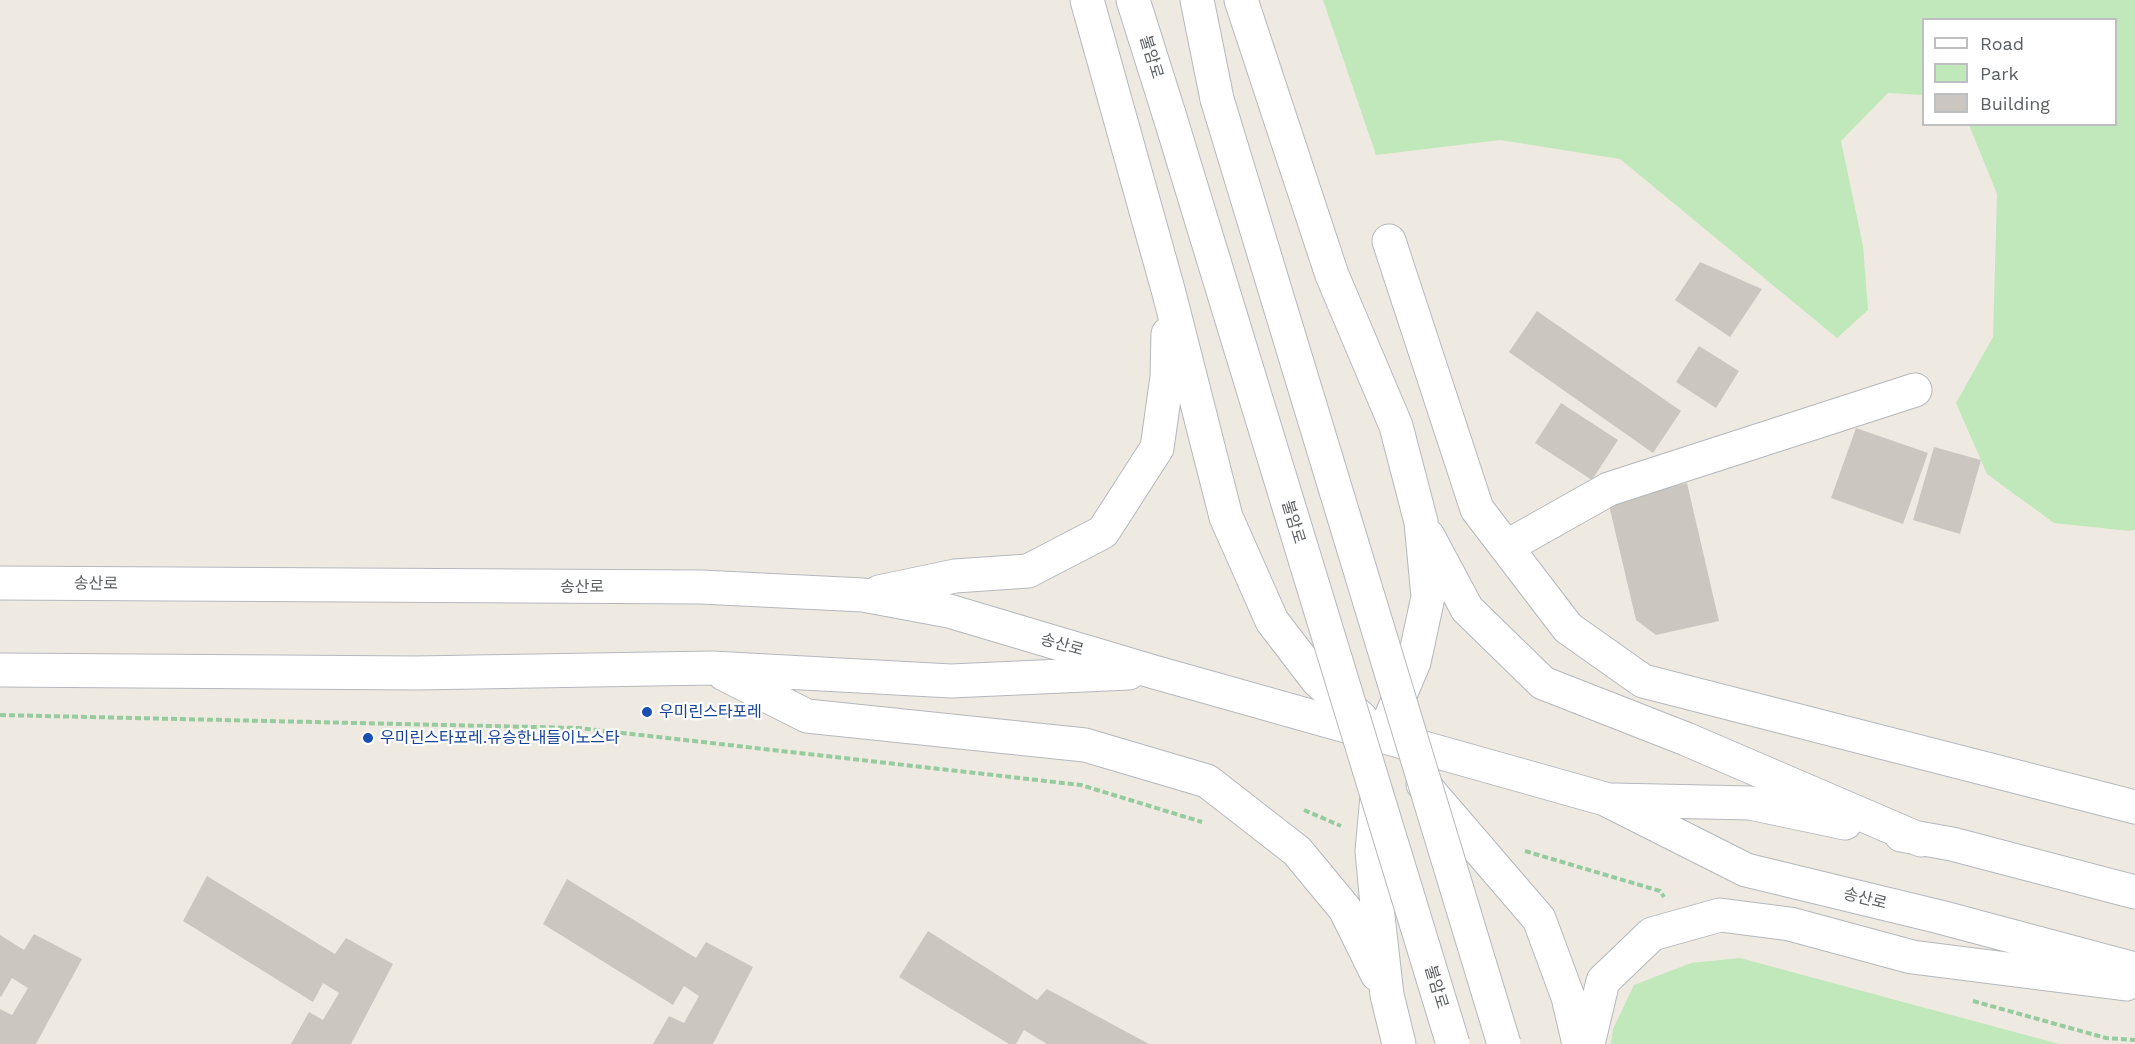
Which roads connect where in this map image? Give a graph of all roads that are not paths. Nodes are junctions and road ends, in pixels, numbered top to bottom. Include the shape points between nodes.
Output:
1 (1087, 0) edge
2 (1133, 0) edge
3 (1197, 0) edge
4 (1241, 0) edge
5 (1389, 241) dead end
6 (1169, 293) junction
7 (1915, 390) dead end
8 (1421, 522) junction
9 (1506, 547) junction
10 (0, 583) edge
11 (863, 595) junction
12 (712, 668) junction
13 (0, 670) edge
14 (1154, 672) junction
15 (1383, 736) junction
16 (1605, 799) junction
17 (2135, 807) edge
18 (1921, 840) junction
19 (2135, 892) edge
20 (2135, 969) edge
21 (2135, 986) edge
22 (1387, 995) junction
23 (1400, 1044) edge
24 (1453, 1044) edge
25 (1504, 1044) edge
26 (1579, 1044) edge
27 (1588, 1044) edge

1 - 6 street
2 - 24 street, 불암로, bridge
3 - 25 street, bridge via 1217,99
4 - 8 street via 1332,275 1396,426
5 - 9 street via 1477,509
6 - 11 street via 1167,377 1157,448 1103,532 1028,571 955,576
6 - 15 street via 1226,517 1272,621 1318,681
7 - 9 street via 1609,489
8 - 15 street via 1428,597 1414,662
8 - 18 street via 1467,609 1543,683 1686,739
9 - 17 street via 1568,628 1642,681
10 - 11 street, 송산로 via 701,587
11 - 14 street, 송산로 via 949,611
12 - 13 street, 송산로 via 416,673
12 - 14 street, 송산로 via 951,681
12 - 22 street via 807,716 1085,745 1207,781 1297,851 1344,909
14 - 15 street, 송산로
15 - 16 street, 송산로
15 - 22 street via 1373,862
15 - 26 street via 1539,919 1568,997
16 - 18 street, 송산로 via 1750,803
16 - 20 street, 송산로 via 1746,870
18 - 19 street, 송산로 via 1952,844
21 - 27 street via 1912,957 1790,924 1720,915 1652,934 1603,981
22 - 23 street

